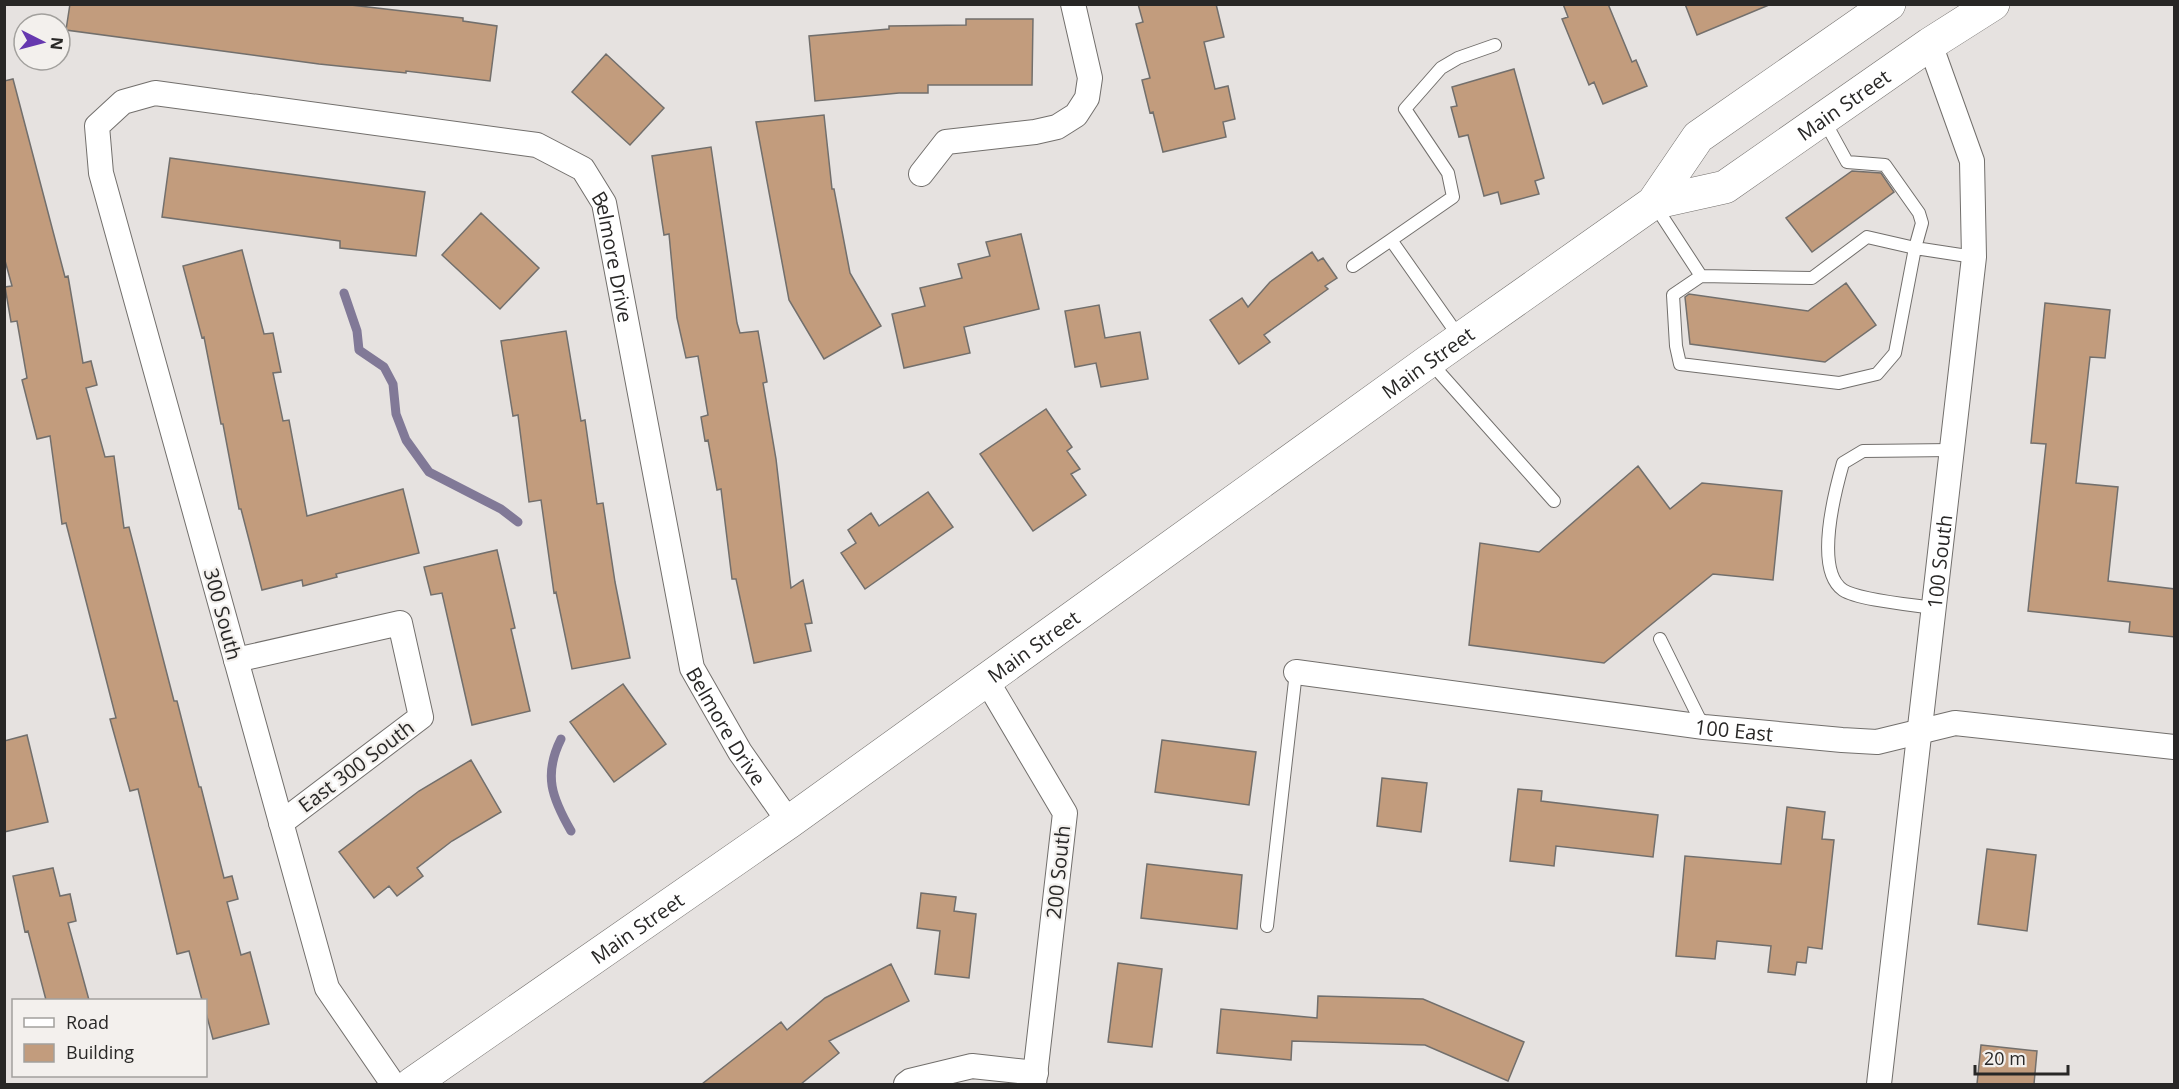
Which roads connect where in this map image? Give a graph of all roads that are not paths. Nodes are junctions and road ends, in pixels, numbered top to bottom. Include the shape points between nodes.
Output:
1 (1073, 4) edge
2 (1889, 4) edge
3 (1993, 4) edge
4 (1930, 44) junction
5 (1494, 45) dead end
6 (1823, 119) junction
7 (97, 126) joint
8 (921, 174) dead end
9 (1653, 203) junction
10 (1391, 240) junction
11 (1915, 248) junction
12 (1974, 257) junction
13 (1353, 266) dead end
14 (1701, 276) junction
15 (1461, 339) junction
16 (1429, 361) junction
17 (1952, 450) junction
18 (1554, 501) dead end
19 (1934, 608) junction
20 (1660, 639) dead end
21 (236, 660) junction
22 (1296, 672) joint
23 (987, 681) junction
24 (1704, 727) junction
25 (1919, 732) junction
26 (2175, 747) edge
27 (789, 822) junction
28 (281, 823) junction
29 (1267, 926) dead end
30 (1035, 1079) edge
31 (393, 1084) edge
32 (412, 1084) edge
33 (906, 1084) edge
34 (1879, 1084) edge

1 - 8 street via 1090,78 1087,98 1076,115 1057,127 1035,132 946,142
2 - 9 main road, Main Street via 1698,137
3 - 4 main road, Main Street
4 - 6 main road, Main Street
4 - 12 street, 100 South via 1972,161
5 - 10 lane via 1441,68 1406,109 1448,173 1453,197
6 - 9 main road, Main Street via 1725,187
6 - 11 lane via 1847,162 1885,165 1892,174 1919,213 1922,223
7 - 21 street, 300 South via 101,173
7 - 27 street, Belmore Drive via 123,102 155,93 537,145 583,169 604,202 692,668 740,752
9 - 14 lane
9 - 15 main road, Main Street
10 - 13 lane
10 - 15 lane
11 - 12 lane
11 - 14 lane via 1867,237 1812,278
11 - 14 lane via 1895,353 1877,374 1839,383 1680,364 1673,295
12 - 17 street, 100 South
15 - 16 main road, Main Street
16 - 18 lane
16 - 23 main road, Main Street
17 - 19 street, 100 South
17 - 19 lane via 1863,451 1843,463 1833,502 1828,552 1831,574 1843,590 1872,599
19 - 25 street, 100 South
20 - 24 lane
21 - 28 street, 300 South
21 - 28 street, East 300 South via 400,623 421,717
22 - 24 street, 100 East
22 - 29 lane
23 - 27 main road, Main Street
23 - 30 street, 200 South via 1065,813
24 - 25 street, 100 East via 1877,742
25 - 26 street, 100 East via 1955,723
25 - 34 street, 100 South
27 - 32 main road, Main Street
28 - 31 street, 300 South via 327,988
30 - 33 street via 972,1066

